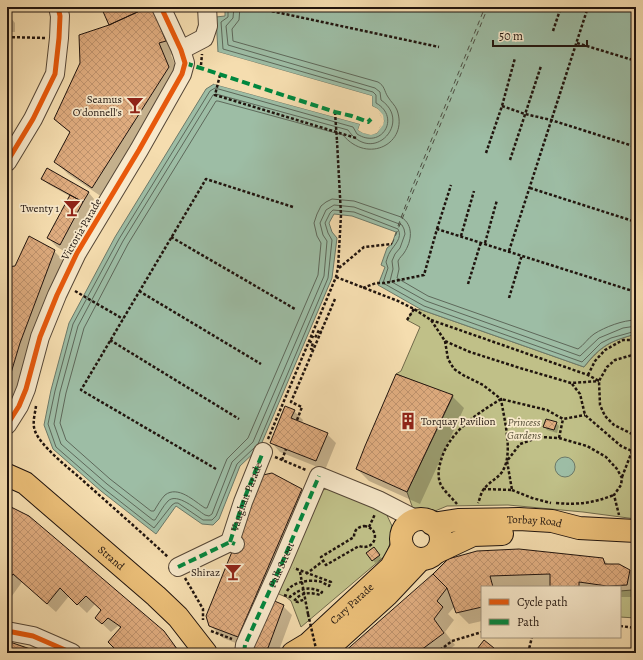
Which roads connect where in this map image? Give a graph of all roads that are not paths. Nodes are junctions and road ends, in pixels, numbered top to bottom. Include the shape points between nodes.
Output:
1 (58, 7) edge
2 (162, 7) edge
3 (207, 7) edge
4 (181, 50) junction
5 (7, 162) edge
6 (7, 425) edge
7 (263, 452) road end
8 (7, 475) edge
9 (414, 530) junction
10 (632, 535) edge
11 (428, 556) junction
12 (178, 567) road end
13 (7, 631) edge
14 (238, 646) edge
15 (72, 653) edge
16 (207, 653) edge
17 (293, 653) edge
18 (323, 653) edge

1 - 5 street via 60,16 55,74 33,119
2 - 4 street, Victoria Parade
3 - 4 street via 208,26 204,38
4 - 6 street, Victoria Parade via 185,63 182,74 77,253 56,295 26,389
7 - 12 street, Vaughan Parade via 243,502 232,543
8 - 16 main road, Strand via 25,483 156,596 178,617
9 - 10 main road, Torbay Road via 458,520 518,519
9 - 11 main road via 404,552 412,558
9 - 11 main road via 438,529 441,541
9 - 14 street, Palk Street via 383,502 319,476 245,646
9 - 17 main road, Cary Parade via 391,567 308,644
10 - 11 main road, Torbay Road via 476,535
11 - 18 main road, Cary Parade
13 - 15 street via 33,636

